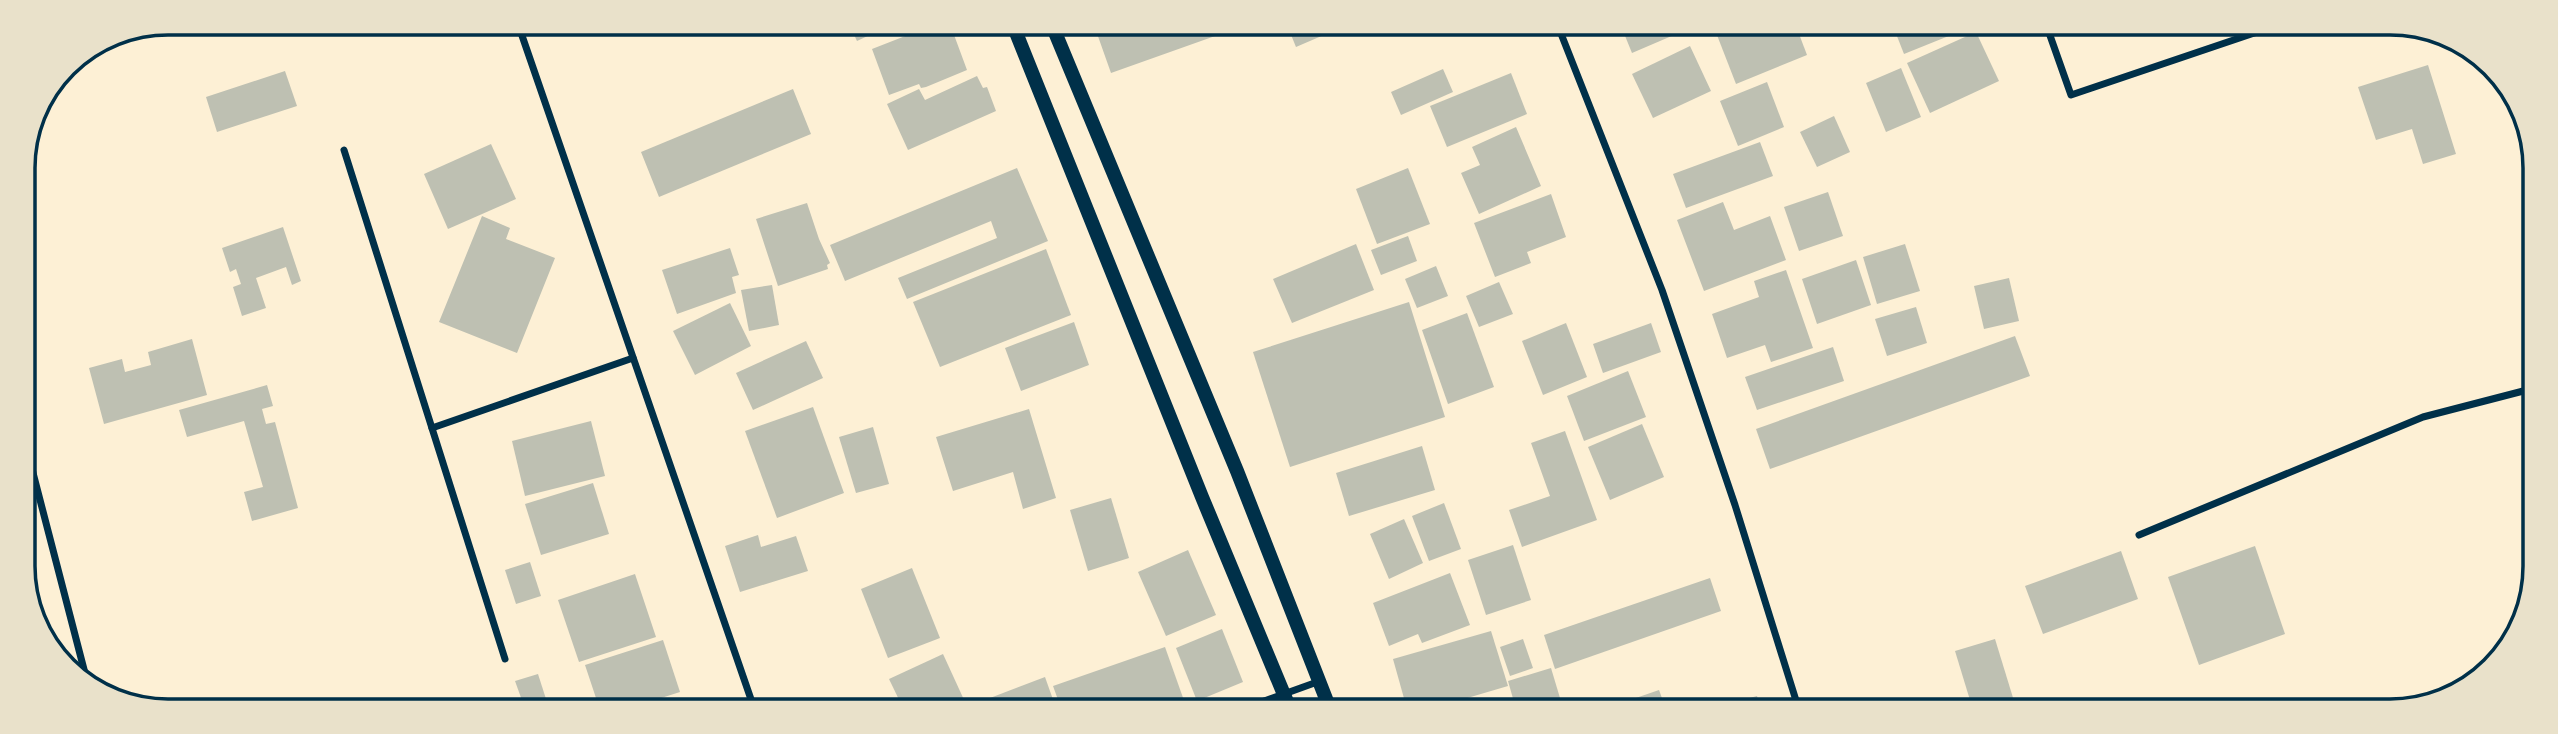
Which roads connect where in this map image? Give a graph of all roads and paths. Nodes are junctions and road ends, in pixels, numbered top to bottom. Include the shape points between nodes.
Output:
1 (522, 35) edge
2 (1017, 35) edge
3 (1056, 35) edge
4 (1562, 35) edge
5 (2050, 35) edge
6 (2248, 35) edge
7 (344, 150) dead end
8 (633, 358) junction
9 (2523, 391) edge
10 (432, 428) junction
11 (35, 481) edge
12 (2139, 535) dead end
13 (505, 659) dead end
14 (84, 669) edge
15 (1321, 681) junction
16 (751, 699) edge
17 (1286, 699) edge
18 (1292, 699) edge
19 (1327, 699) edge
20 (1796, 699) edge

1 - 8 street
2 - 17 main road
3 - 15 main road
4 - 20 street via 1662,290
5 - 6 street via 2071,95
7 - 10 street
8 - 10 street
8 - 16 street
9 - 12 street via 2423,417
10 - 13 street
11 - 14 street
15 - 18 street
15 - 19 main road

